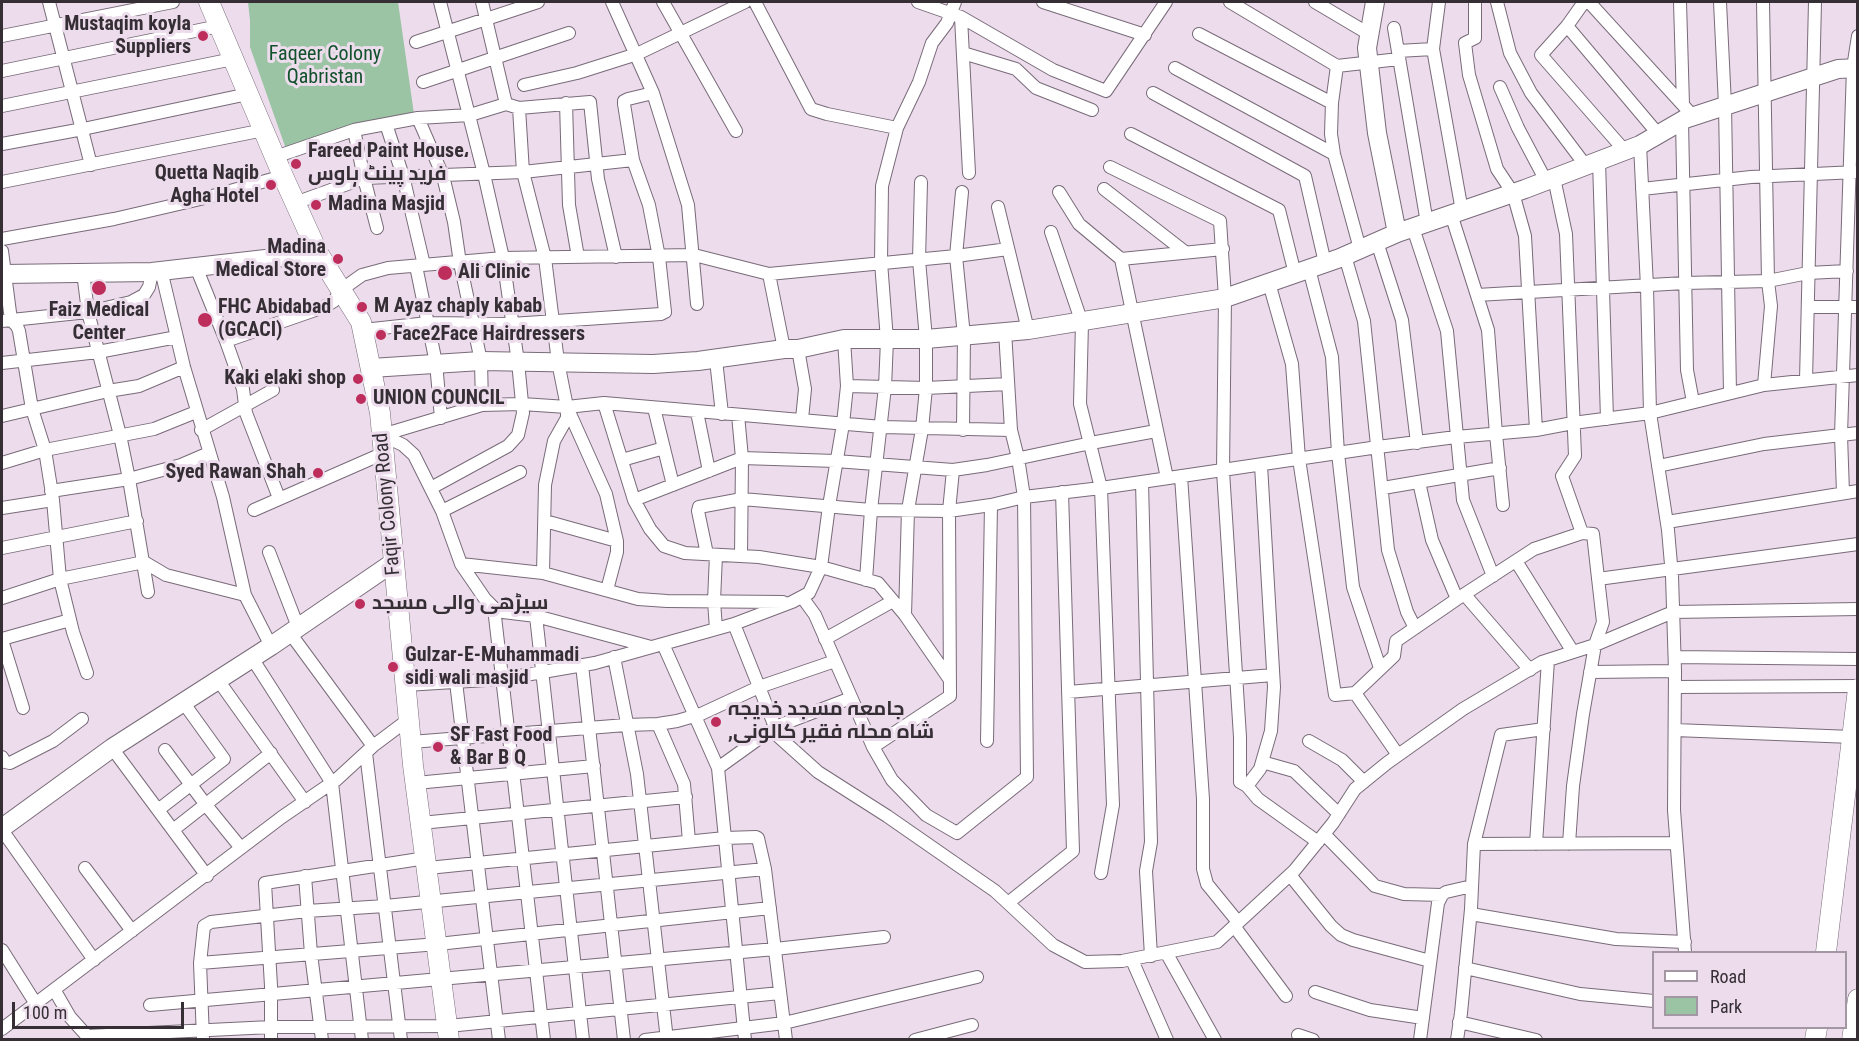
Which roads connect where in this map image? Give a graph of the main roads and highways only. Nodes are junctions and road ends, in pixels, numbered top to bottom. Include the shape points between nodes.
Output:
1 (209, 2) edge
2 (1375, 2) edge
3 (1855, 68) edge
4 (1412, 228) junction
5 (318, 254) junction
6 (3, 274) edge
7 (371, 368) junction
8 (394, 562) junction
9 (1857, 687) edge
10 (2, 829) edge
11 (1826, 951) edge
12 (1857, 999) edge
13 (448, 1033) edge
14 (1852, 1040) edge

1 - 5 main road, Faqir Colony Road
2 - 4 main road via 1367,48 1377,133
3 - 4 main road via 1838,69 1686,114 1659,135 1632,148
4 - 7 main road via 1225,298 1082,323 926,339 844,339 716,360 653,364 481,361
5 - 6 main road via 156,271
5 - 7 main road, Faqir Colony Road via 361,322
7 - 8 main road, Faqir Colony Road via 380,413
8 - 10 main road via 112,748
8 - 13 main road, Faqir Colony Road via 411,742
9 - 11 main road
12 - 14 main road

